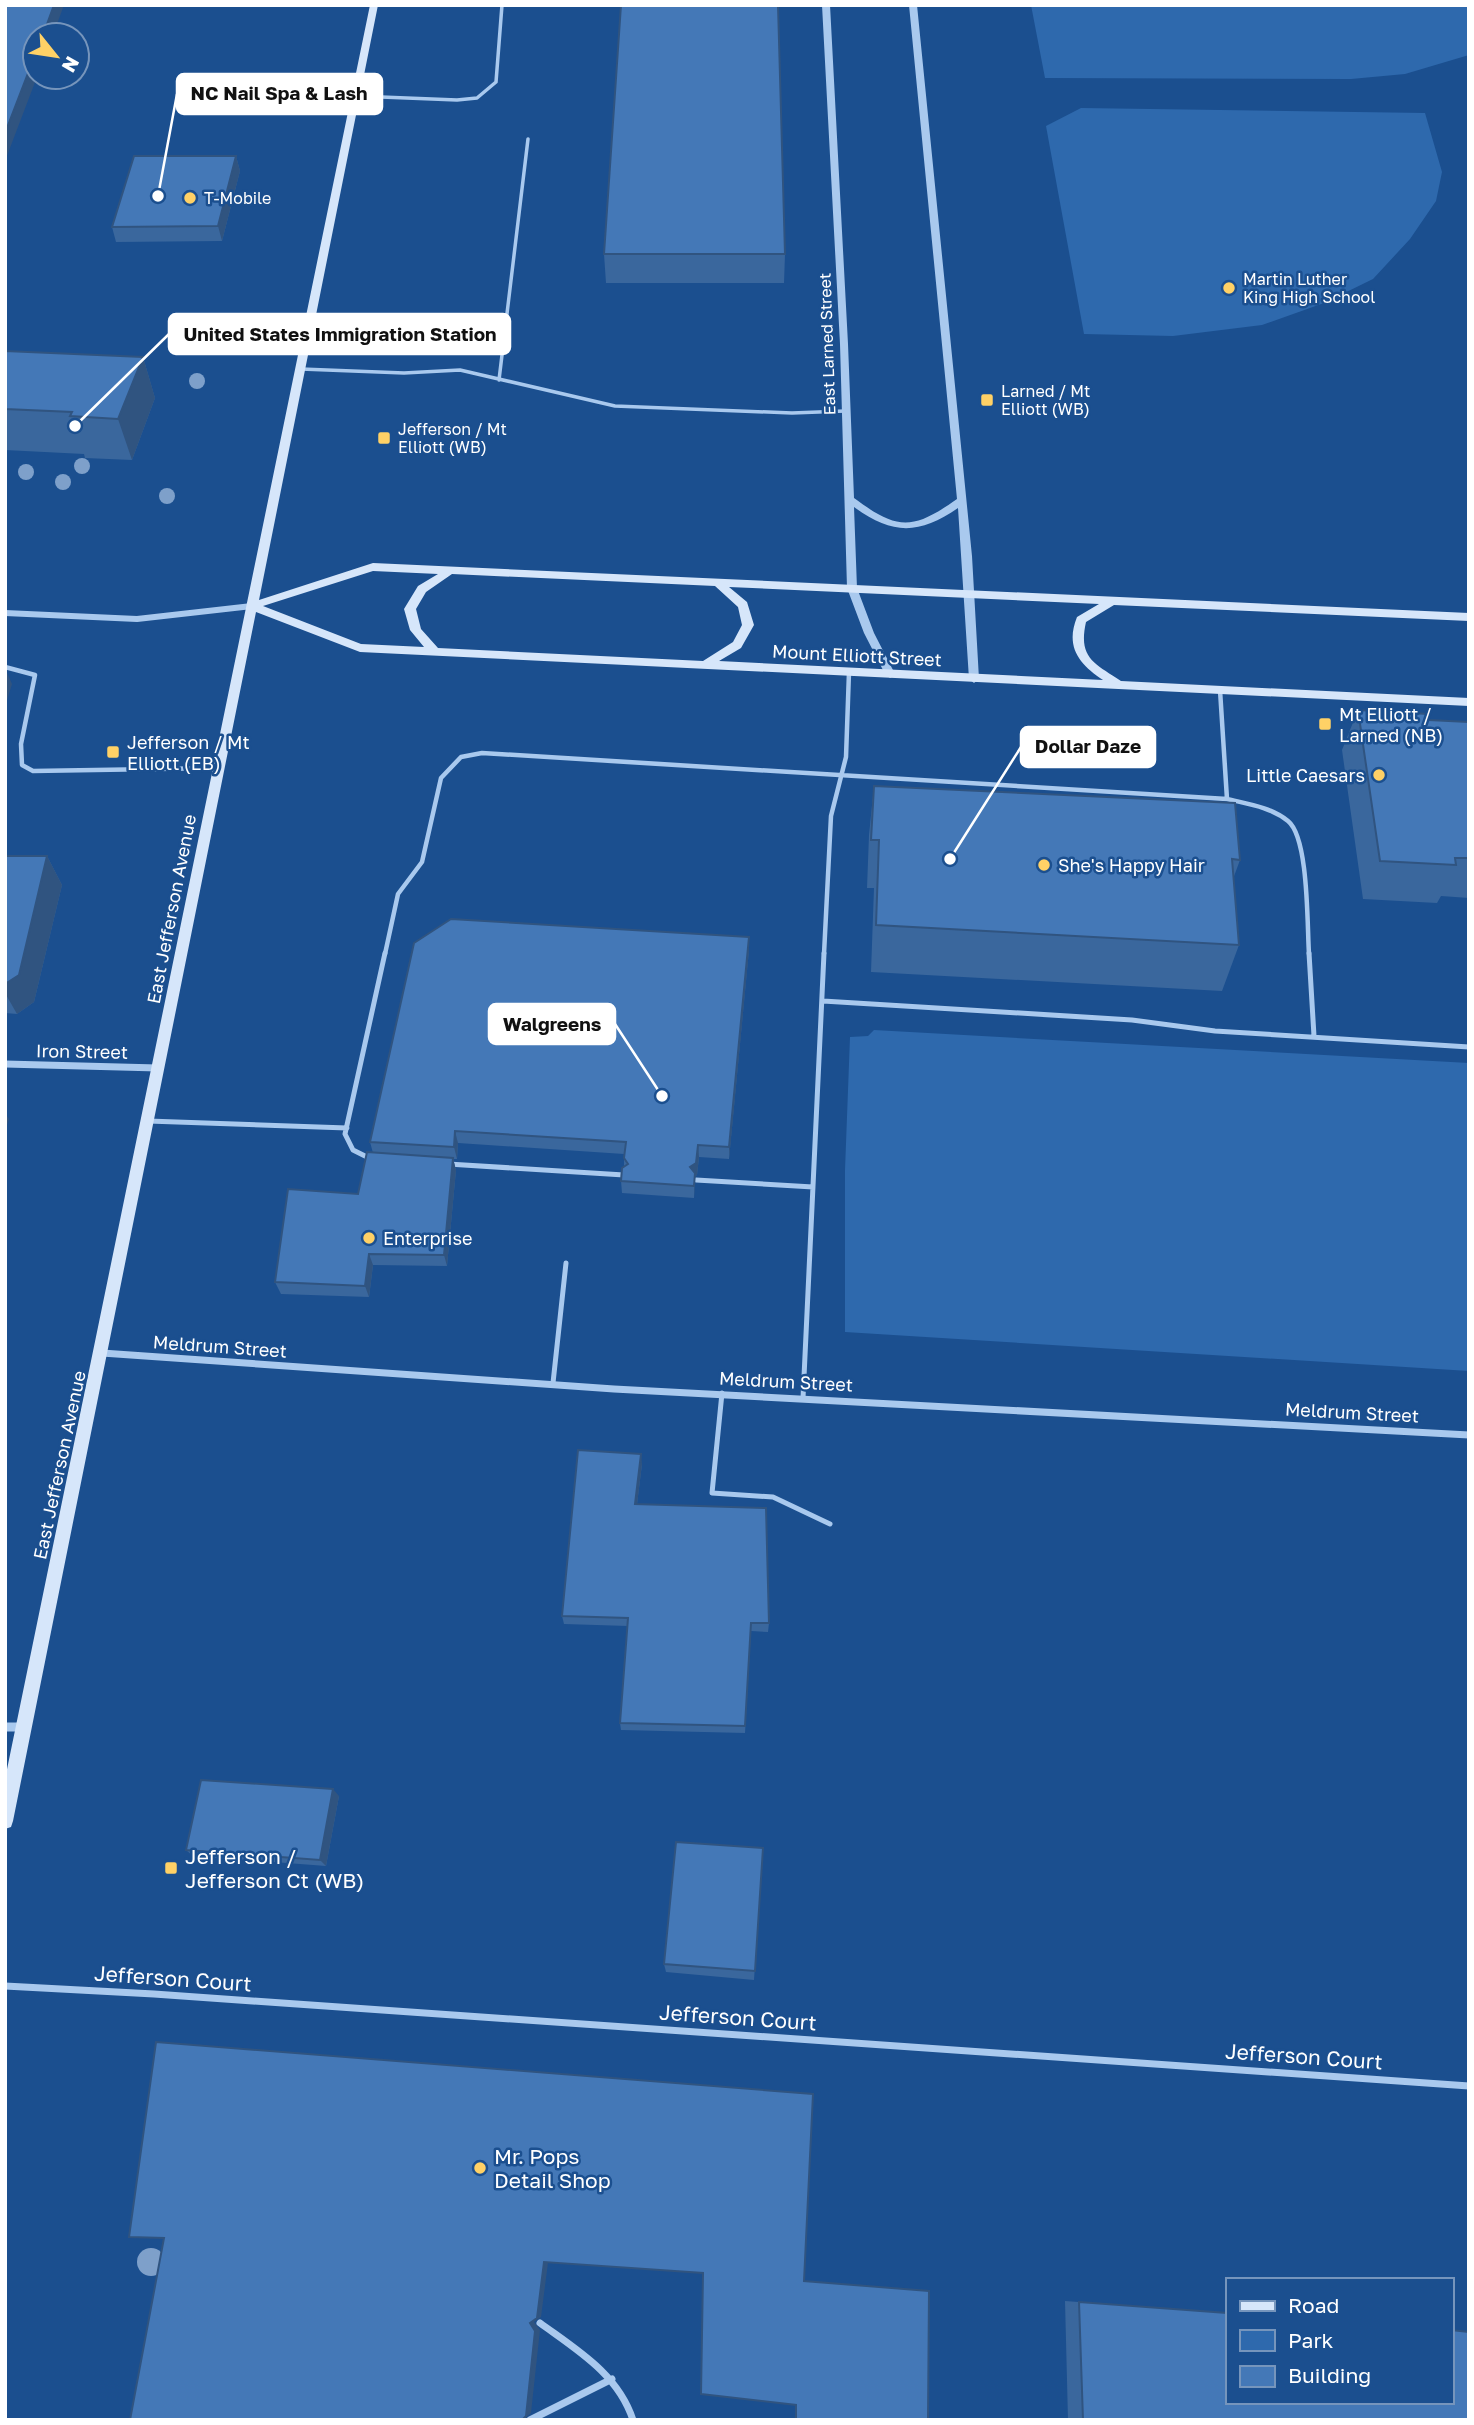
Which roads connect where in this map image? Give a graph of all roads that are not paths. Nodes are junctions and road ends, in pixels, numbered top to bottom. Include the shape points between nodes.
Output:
1 (374, 5) edge
2 (502, 5) edge
3 (826, 5) edge
4 (913, 5) edge
5 (356, 96) junction
6 (528, 139) dead end
7 (301, 369) junction
8 (499, 380) junction
9 (845, 411) junction
10 (848, 498) junction
11 (961, 501) junction
12 (451, 570) junction
13 (719, 583) junction
14 (852, 588) junction
15 (969, 593) junction
16 (1113, 600) junction
17 (252, 606) junction
18 (5, 612) edge
19 (1469, 617) edge
20 (435, 652) junction
21 (705, 665) junction
22 (5, 667) edge
23 (849, 672) junction
24 (890, 674) junction
25 (974, 679) junction
26 (1119, 685) junction
27 (1220, 690) junction
28 (1469, 702) edge
29 (219, 768) junction
30 (841, 777) junction
31 (1227, 799) junction
32 (823, 1000) junction
33 (1314, 1036) junction
34 (1469, 1047) edge
35 (5, 1064) edge
36 (159, 1069) junction
37 (148, 1121) junction
38 (347, 1128) junction
39 (385, 1160) edge
40 (438, 1163) edge
41 (624, 1175) edge
42 (696, 1180) edge
43 (813, 1187) junction
44 (566, 1263) dead end
45 (102, 1353) junction
46 (553, 1383) junction
47 (722, 1393) junction
48 (803, 1398) junction
49 (1469, 1435) edge
50 (830, 1524) dead end
51 (5, 1727) edge
52 (25, 1727) junction
53 (5, 1821) edge
54 (5, 1986) edge
55 (1469, 2086) edge
56 (540, 2323) edge
57 (612, 2379) junction
58 (530, 2420) edge
59 (633, 2420) edge

1 - 5 main road, East Jefferson Avenue
2 - 5 lane via 496,82 477,98
3 - 9 street, East Larned Street
4 - 11 street
5 - 7 main road, East Jefferson Avenue
6 - 8 lane
7 - 8 lane via 460,370
7 - 17 main road, East Jefferson Avenue
8 - 9 lane via 615,407
9 - 10 street, East Larned Street
10 - 11 street via 877,520 907,527 937,519
10 - 14 street, East Larned Street
11 - 15 street
12 - 13 main road, Mount Elliott Street
12 - 17 main road, Mount Elliott Street via 373,567
12 - 20 main road via 422,589 410,609 416,630
13 - 14 main road, Mount Elliott Street
13 - 21 main road via 743,605 748,625 737,645
14 - 15 main road, Mount Elliott Street
14 - 24 street, East Larned Street
15 - 16 main road, Mount Elliott Street
15 - 25 street
16 - 19 main road, Mount Elliott Street
16 - 26 main road via 1080,620 1075,641 1083,661
17 - 18 street, Mount Elliott Street via 138,619
17 - 20 main road, Mount Elliott Street via 360,648
17 - 29 main road, East Jefferson Avenue
20 - 21 main road, Mount Elliott Street
21 - 23 main road, Mount Elliott Street
22 - 29 lane via 35,675 21,744 22,765 33,771
23 - 24 main road, Mount Elliott Street
23 - 30 lane
24 - 25 main road, Mount Elliott Street
25 - 26 main road, Mount Elliott Street
26 - 27 main road, Mount Elliott Street
27 - 28 main road, Mount Elliott Street
27 - 31 lane
29 - 36 main road, East Jefferson Avenue
30 - 31 lane
30 - 32 lane via 831,816
30 - 38 lane via 482,753 461,757 442,778 422,862 398,894
31 - 33 lane via 1271,810 1291,823 1302,845
32 - 33 lane
32 - 43 lane
33 - 34 lane
35 - 36 street, Iron Street
36 - 37 main road, East Jefferson Avenue
37 - 38 lane
37 - 45 main road, East Jefferson Avenue
38 - 39 lane via 345,1134 354,1150
40 - 41 lane
42 - 43 lane
43 - 48 lane
44 - 46 lane
45 - 46 street, Meldrum Street
45 - 52 main road, East Jefferson Avenue
46 - 47 street, Meldrum Street
47 - 48 street, Meldrum Street
47 - 50 lane via 712,1493 774,1497
48 - 49 street, Meldrum Street
51 - 52 street
52 - 53 main road, East Jefferson Avenue
54 - 55 lane, Jefferson Court
56 - 57 lane
57 - 58 lane
57 - 59 lane via 631,2406

